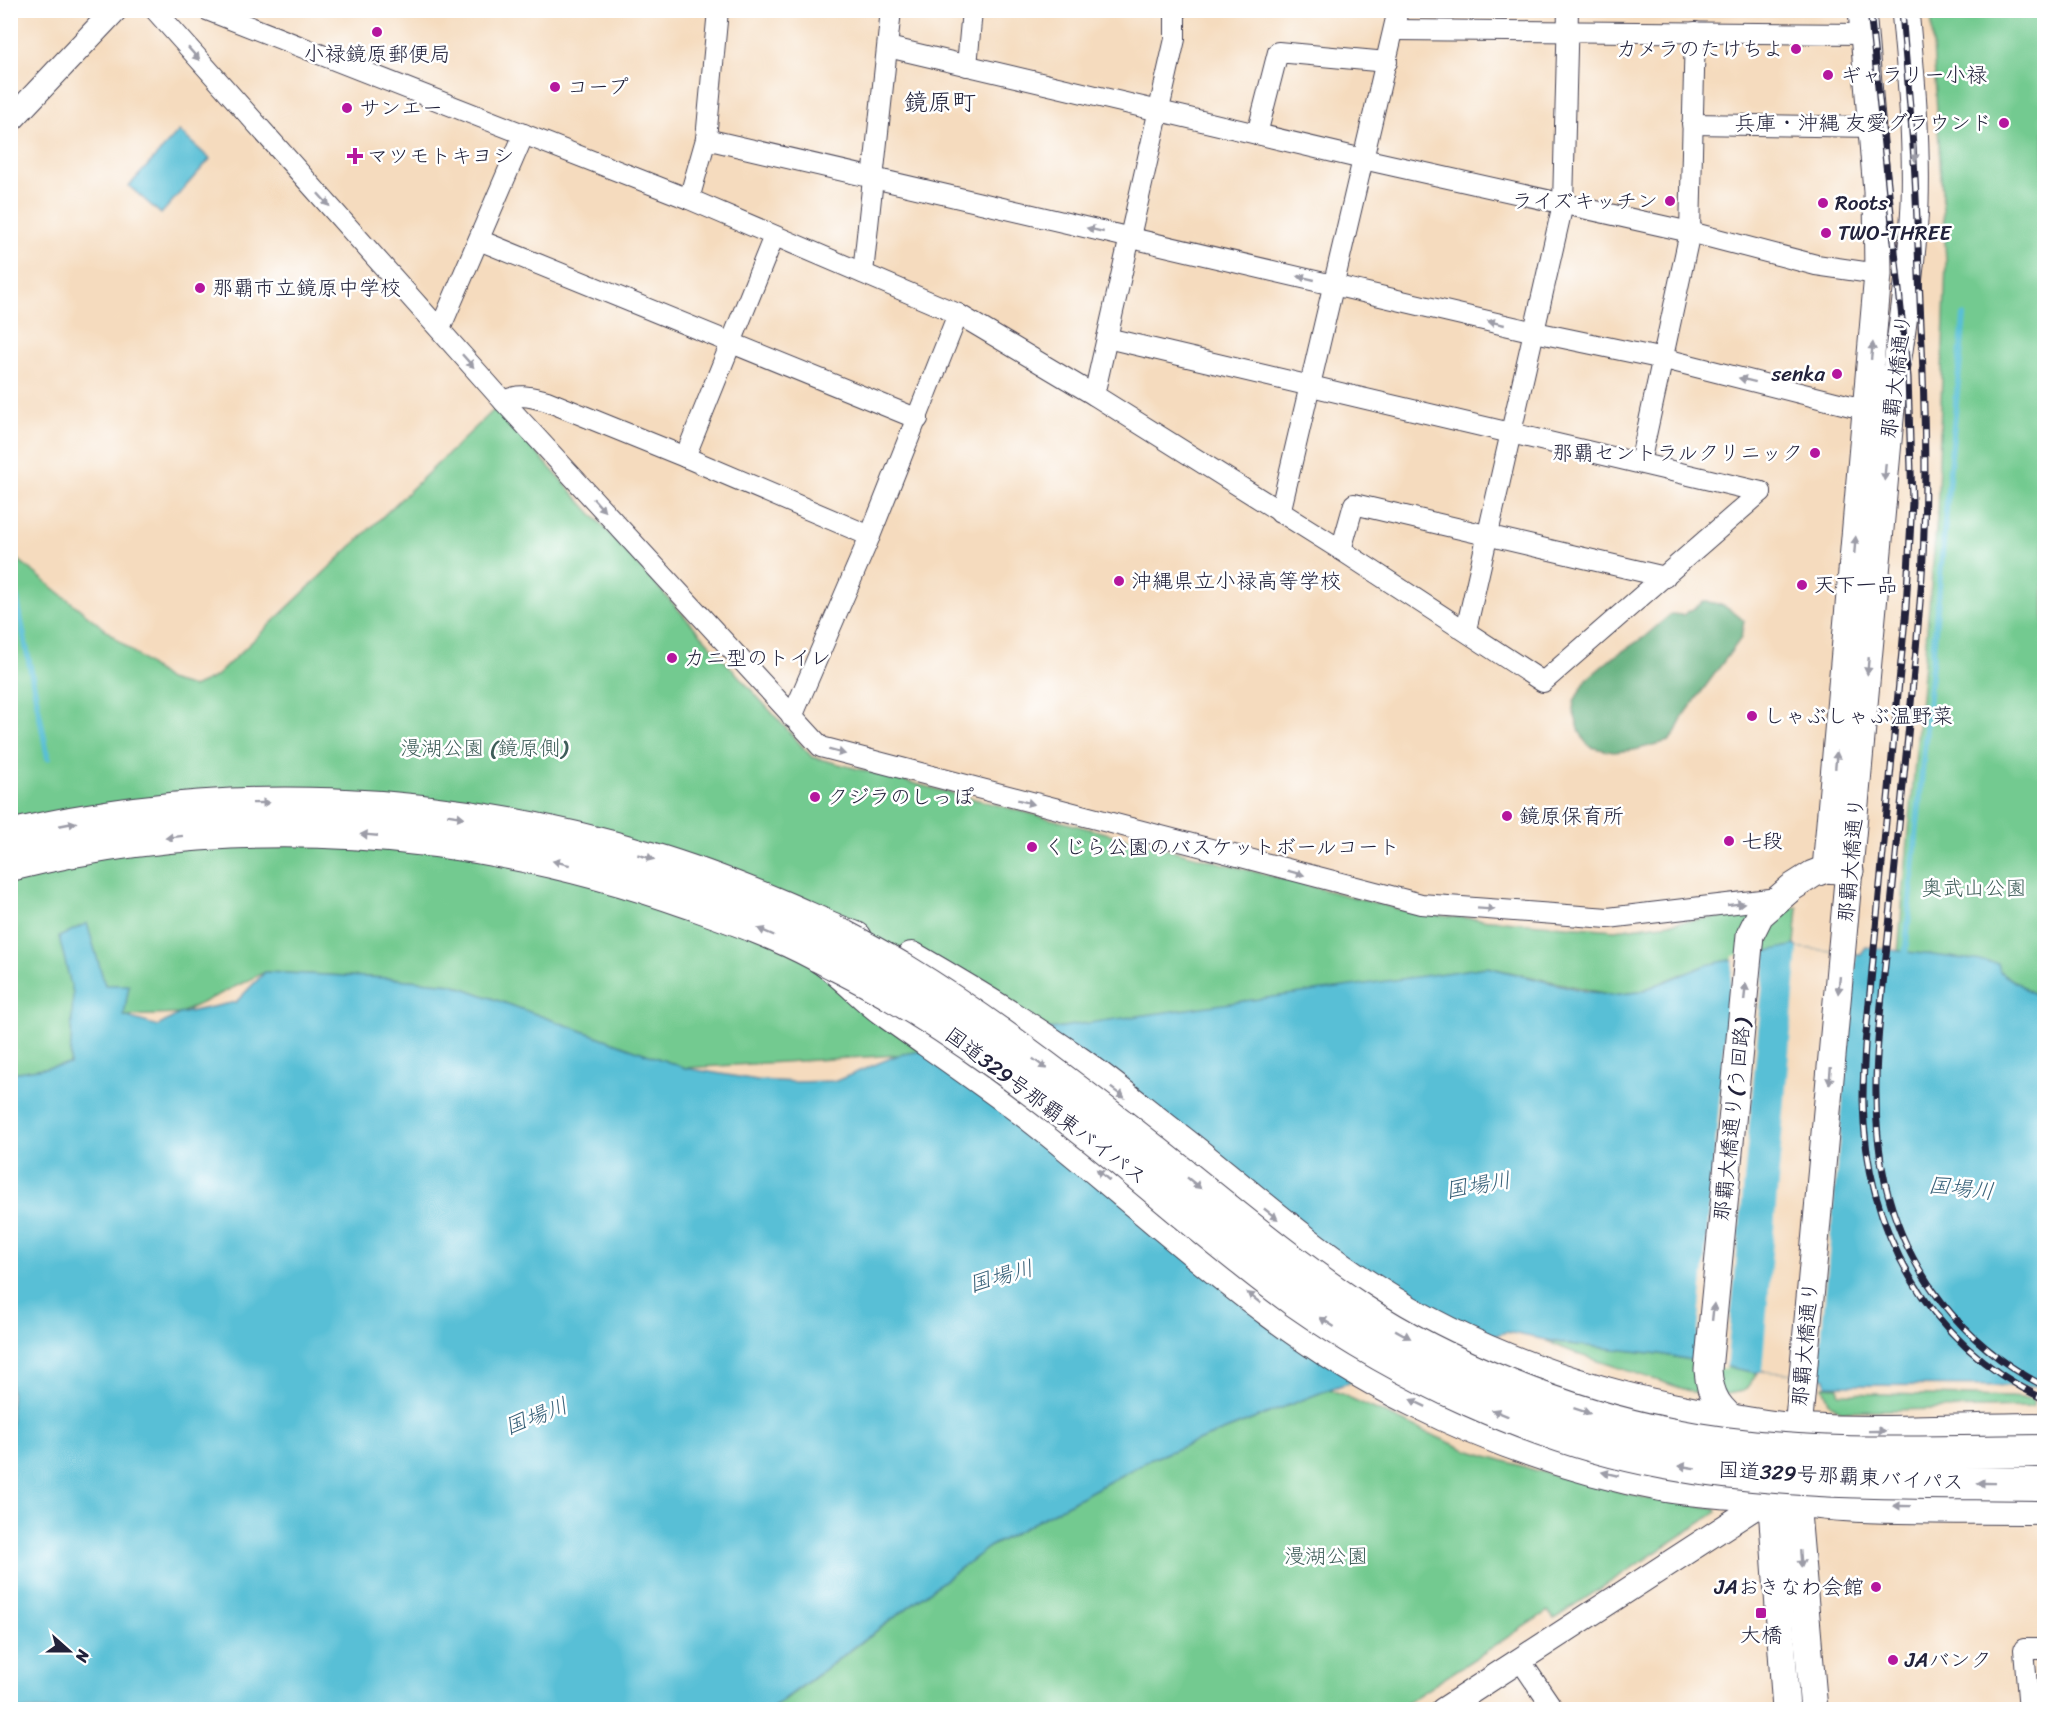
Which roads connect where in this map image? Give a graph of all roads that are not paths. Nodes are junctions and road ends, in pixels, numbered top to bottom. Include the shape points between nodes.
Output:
1 (115, 10) edge
2 (155, 10) edge
3 (207, 10) edge
4 (718, 10) edge
5 (891, 10) edge
6 (972, 10) edge
7 (1175, 10) edge
8 (1905, 10) edge
9 (1396, 20) edge
10 (1568, 20) edge
11 (1863, 22) edge
12 (1695, 33) junction
13 (888, 47) junction
14 (1387, 62) junction
15 (967, 66) junction
16 (1160, 112) junction
17 (10, 121) edge
18 (1692, 124) junction
19 (1872, 127) junction
20 (524, 134) junction
21 (1257, 134) junction
22 (706, 139) junction
23 (1363, 159) junction
24 (873, 178) junction
25 (689, 200) junction
26 (1563, 204) junction
27 (1690, 232) junction
28 (774, 236) junction
29 (1131, 238) junction
30 (479, 240) junction
31 (863, 273) junction
32 (1878, 274) junction
33 (1335, 285) junction
34 (958, 314) junction
35 (440, 329) junction
36 (1535, 332) junction
37 (1107, 338) junction
38 (730, 344) junction
39 (1663, 359) junction
40 (1311, 386) junction
41 (1094, 395) junction
42 (504, 402) junction
43 (1866, 408) junction
44 (918, 419) junction
45 (1511, 433) junction
46 (685, 457) junction
47 (1640, 463) junction
48 (1280, 513) junction
49 (1486, 534) junction
50 (870, 536) junction
51 (1341, 550) junction
52 (1665, 577) junction
53 (1466, 630) junction
54 (792, 717) junction
55 (10, 836) edge
56 (10, 866) edge
57 (1838, 870) junction
58 (1778, 898) junction
59 (826, 943) junction
60 (1735, 1422) junction
61 (2044, 1429) edge
62 (1798, 1430) junction
63 (2044, 1451) edge
64 (2044, 1484) edge
65 (1784, 1499) junction
66 (2044, 1508) edge
67 (2044, 1649) edge
68 (1520, 1660) junction
69 (1443, 1710) edge
70 (1554, 1710) edge
71 (1786, 1710) edge
72 (1814, 1710) edge
73 (2029, 1710) edge

1 - 17 street
2 -> 35 street
3 - 20 street
4 - 22 street
5 - 13 street
6 - 15 street
7 - 16 street via 1175,39
8 -> 57 main road, 那覇大橋通り via 1913,113 1914,205 1909,278
9 - 10 street
9 - 14 street
10 - 12 street
10 - 26 street
11 - 12 street
11 - 19 main road, 那覇大橋通り
12 - 18 street
13 - 15 street
13 - 24 street
14 - 21 street via 1278,52
14 - 23 street
15 - 16 street
16 - 21 street
16 - 29 street
18 - 19 street
18 - 27 street
19 - 32 main road, 那覇大橋通り
20 - 25 street
20 - 30 street
21 - 23 street
22 - 24 street
22 - 25 street
23 - 26 street
23 - 33 street
29 -> 24 street
24 - 31 street
25 - 28 street
26 - 27 street
26 - 36 street
27 - 32 street via 1816,265
27 - 39 street
28 - 31 street
28 - 38 street
33 -> 29 street
29 - 37 street
30 - 35 street
30 - 38 street
31 - 34 street
43 -> 32 main road, 那覇大橋通り
36 -> 33 street
33 - 40 street
34 - 41 street
34 - 44 street
35 -> 42 street
36 - 39 street
36 - 45 street
37 - 40 street
37 - 41 street
38 - 44 street
38 - 46 street
43 -> 39 street
39 - 47 street
40 - 45 street
40 - 48 street
41 - 48 street
42 - 46 street via 524,396 547,401
42 -> 54 street
57 -> 43 main road, 那覇大橋通り
44 - 50 street
45 - 47 street
45 - 49 street
46 - 50 street
47 - 52 street via 1761,492
48 - 51 street
49 - 51 street via 1354,504
49 - 52 street
49 - 53 street
50 - 54 street
51 - 53 street
52 - 53 street via 1543,682
54 -> 58 street via 827,749 1408,902 1608,918
55 -> 59 highway, 国道329号那覇東バイパス via 182,807 282,802 380,806 504,824 650,858 730,885
59 -> 56 highway, 国道329号那覇東バイパス via 557,862 447,841 333,832 232,832 143,841
57 - 58 main road, 那覇大橋通り(う回路) via 1813,874
57 -> 62 main road, 那覇大橋通り via 1842,953
60 -> 58 main road, 那覇大橋通り(う回路) via 1715,1401 1708,1370 1750,935 1760,915
59 -> 60 highway, bridge via 912,958 969,991 1079,1064 1324,1256 1371,1289 1446,1332 1579,1387
59 -> 63 highway, 国道329号那覇東バイパス, bridge via 903,969 984,1023 1124,1127 1361,1310 1463,1365 1573,1408 1699,1439 1835,1451
64 -> 59 highway, 国道329号那覇東バイパス, bridge via 1792,1479 1696,1468 1599,1447 1481,1405 1388,1358 1310,1311 1220,1244 1095,1139 994,1063 890,994
65 -> 59 highway, bridge via 1666,1486 1587,1468 1530,1450 1407,1398 1278,1317 1031,1115 881,1008
60 - 62 highway
60 - 65 main road, 那覇大橋通り via 1766,1451
62 -> 61 highway
62 - 65 main road, 那覇大橋通り
66 -> 65 highway via 1850,1505
65 - 68 street
65 - 71 main road, 那覇大橋通り
65 -> 72 main road, 那覇大橋通り
67 - 73 street via 2024,1649
68 - 69 street
68 - 70 street

